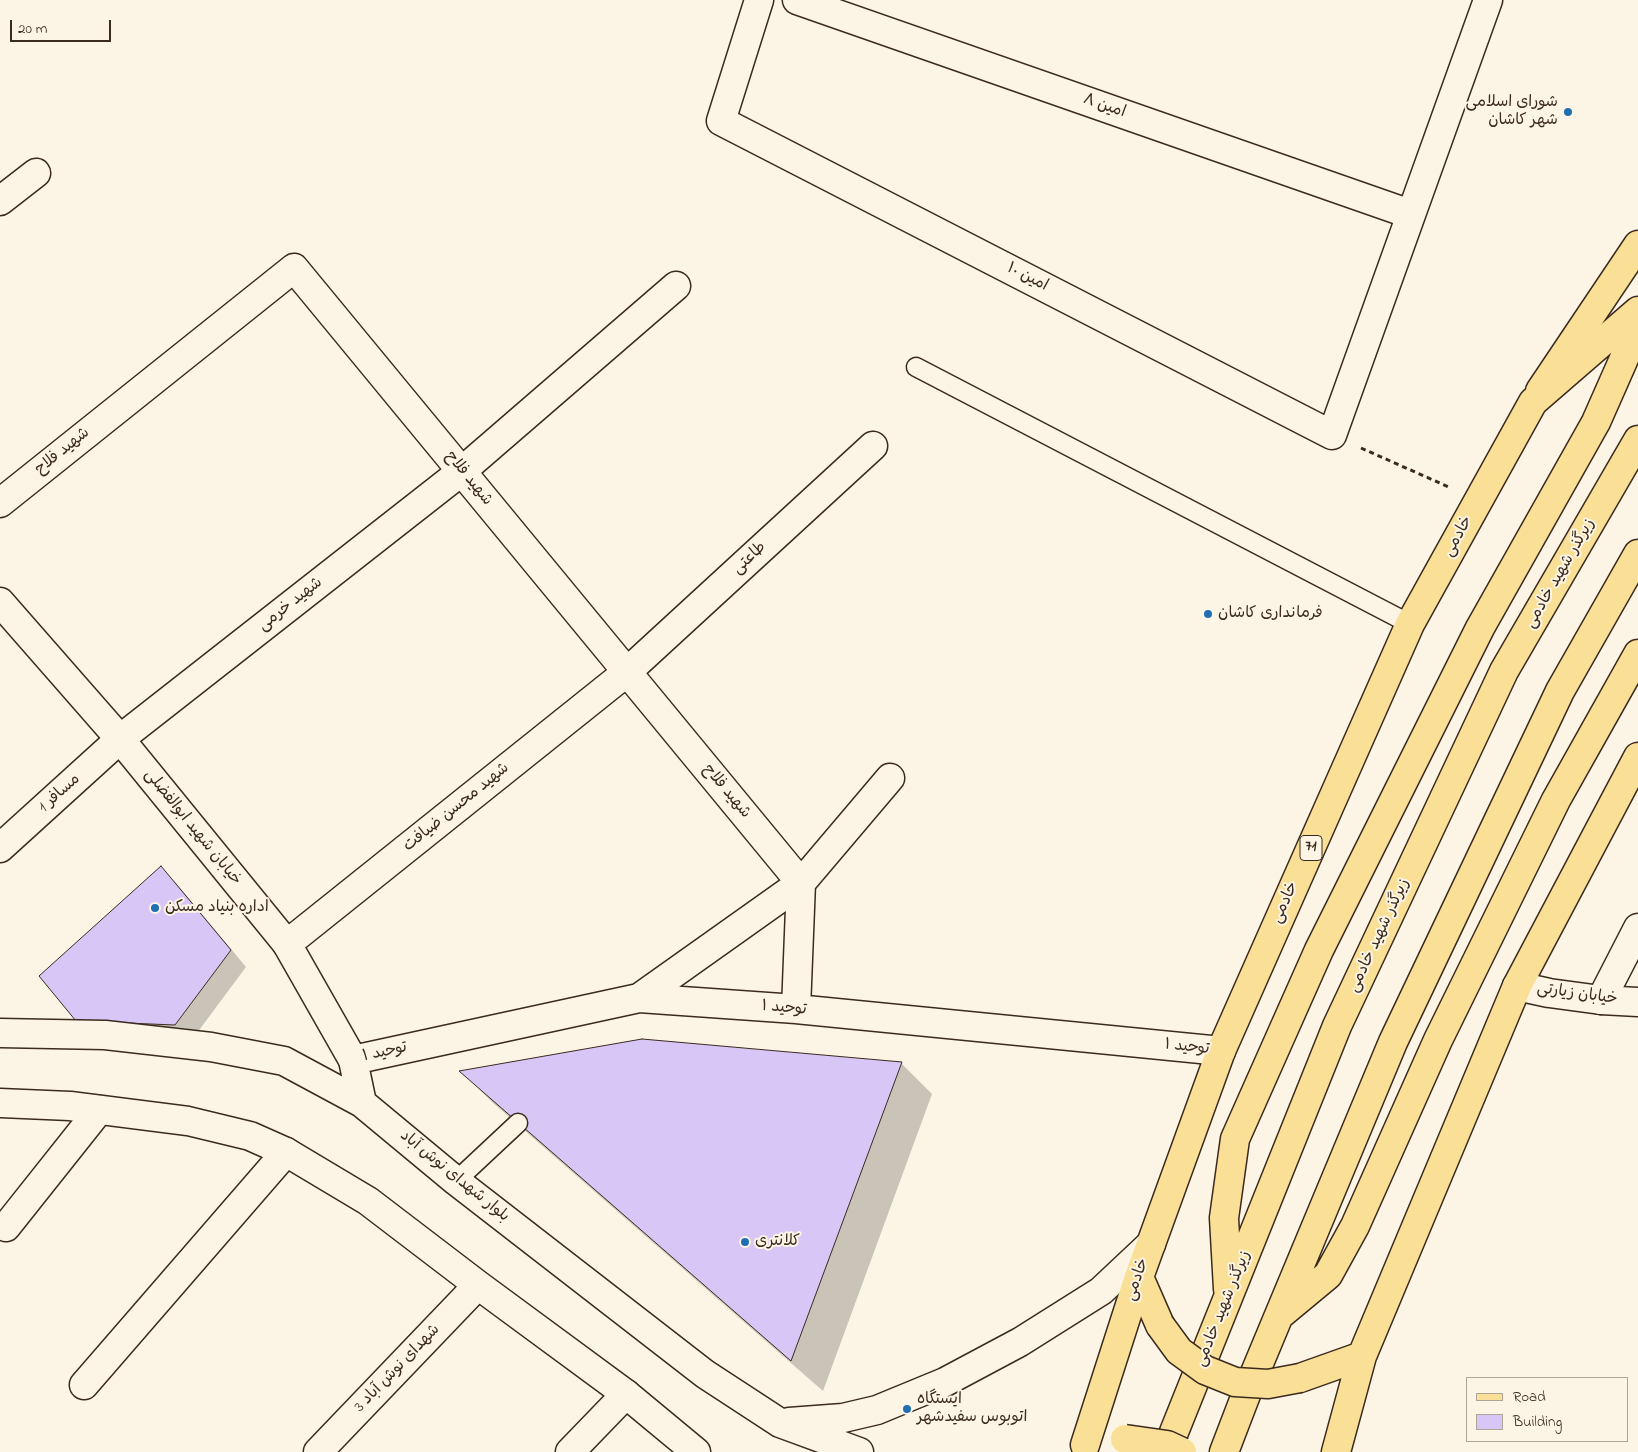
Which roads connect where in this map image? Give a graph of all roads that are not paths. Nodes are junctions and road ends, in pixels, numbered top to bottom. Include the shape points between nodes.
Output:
1 (759, 0) edge
2 (797, 0) edge
3 (1488, 0) edge
4 (36, 173) dead end
5 (0, 201) edge
6 (1410, 214) junction
7 (1638, 245) edge
8 (676, 286) dead end
9 (1638, 311) edge
10 (1638, 327) edge
11 (916, 367) dead end
12 (1533, 402) junction
13 (1638, 440) edge
14 (873, 446) dead end
15 (462, 472) junction
16 (0, 502) edge
17 (1638, 554) edge
18 (0, 602) edge
19 (1410, 624) junction
20 (1638, 654) edge
21 (627, 672) junction
22 (120, 740) junction
23 (1638, 756) edge
24 (890, 778) dead end
25 (0, 848) edge
26 (801, 883) junction
27 (1638, 928) edge
28 (287, 944) junction
29 (1517, 986) junction
30 (639, 998) junction
31 (1602, 1000) junction
32 (1638, 1002) edge
33 (796, 1009) junction
34 (0, 1033) edge
35 (1221, 1051) junction
36 (353, 1060) junction
37 (362, 1103) junction
38 (0, 1104) edge
39 (99, 1110) junction
40 (518, 1123) dead end
41 (286, 1152) junction
42 (456, 1181) junction
43 (6, 1227) dead end
44 (1151, 1244) junction
45 (1139, 1278) junction
46 (478, 1285) junction
47 (1228, 1298) junction
48 (1278, 1317) junction
49 (1362, 1356) junction
50 (84, 1385) dead end
51 (626, 1394) junction
52 (780, 1423) junction
53 (1079, 1448) edge
54 (318, 1452) edge
55 (570, 1452) edge
56 (696, 1452) edge
57 (859, 1452) edge
58 (1166, 1452) edge
59 (1182, 1452) edge
60 (1224, 1452) edge
61 (1336, 1452) edge

1 - 6 street, امین ۱۰ via 721,121 1332,436
2 - 6 street, امین ۸
3 - 6 street
4 - 5 street
7 - 12 main road
8 - 15 street, شهید خرمی
9 - 12 main road, خادمی / 71
10 - 47 main road via 1596,422 1480,628 1328,932 1234,1138 1224,1218
11 - 19 lane
12 - 19 main road, خادمی / 71
13 - 47 main road, زیرگذر شهید خادمی via 1500,680 1337,1026
14 - 21 street, طاعتی
15 - 16 street, شهید فلاح via 294,268
15 - 21 street, شهید فلاح
15 - 22 street, شهید خرمی
17 - 48 main road via 1560,691 1406,1015
18 - 22 street, خیابان شهید ابوالفضلی
19 - 35 main road, خادمی / 71
20 - 48 main road via 1556,800 1438,1040 1355,1226 1328,1276
21 - 26 street, شهید فلاح
21 - 28 street, شهید محسن ضیافت
22 - 25 street, مسافر 1
22 - 28 street, خیابان شهید ابوالفضلی
23 - 29 main road
24 - 26 street
26 - 30 street
26 - 33 street
27 - 31 street
28 - 36 street, خیابان شهید ابوالفضلی
29 - 31 street, خیابان زیارتی
29 - 49 main road
30 - 33 street, توحید ۱
30 - 36 street, توحید ۱
31 - 32 street, خیابان زیارتی
33 - 35 street, توحید ۱
34 - 37 street, بلوار شهدای نوش آباد via 106,1035 211,1047 284,1062
35 - 44 main road, خادمی / 71
36 - 37 street, خیابان شهید ابوالفضلی
37 - 42 street, بلوار شهدای نوش آباد
38 - 39 street
39 - 41 street via 188,1121 250,1136
39 - 43 street
40 - 42 lane
41 - 46 street via 368,1201
41 - 50 street
42 - 52 street, بلوار شهدای نوش آباد via 705,1374
44 - 45 main road, خادمی / 71
44 - 52 street via 1101,1290 1020,1342 945,1382 877,1410 843,1418
45 - 49 main road, bridge via 1160,1325 1179,1351 1205,1370 1236,1382 1268,1384 1300,1378
45 - 53 main road, خادمی / 71
46 - 51 street
46 - 54 street, شهدای نوش آباد 3
47 - 58 main road, زیرگذر شهید خادمی
48 - 60 main road
49 - 61 main road
51 - 55 street
51 - 56 street
52 - 57 street, بلوار شهدای نوش آباد
53 - 59 main road, 71, bridge via 1125,1439 1167,1445

